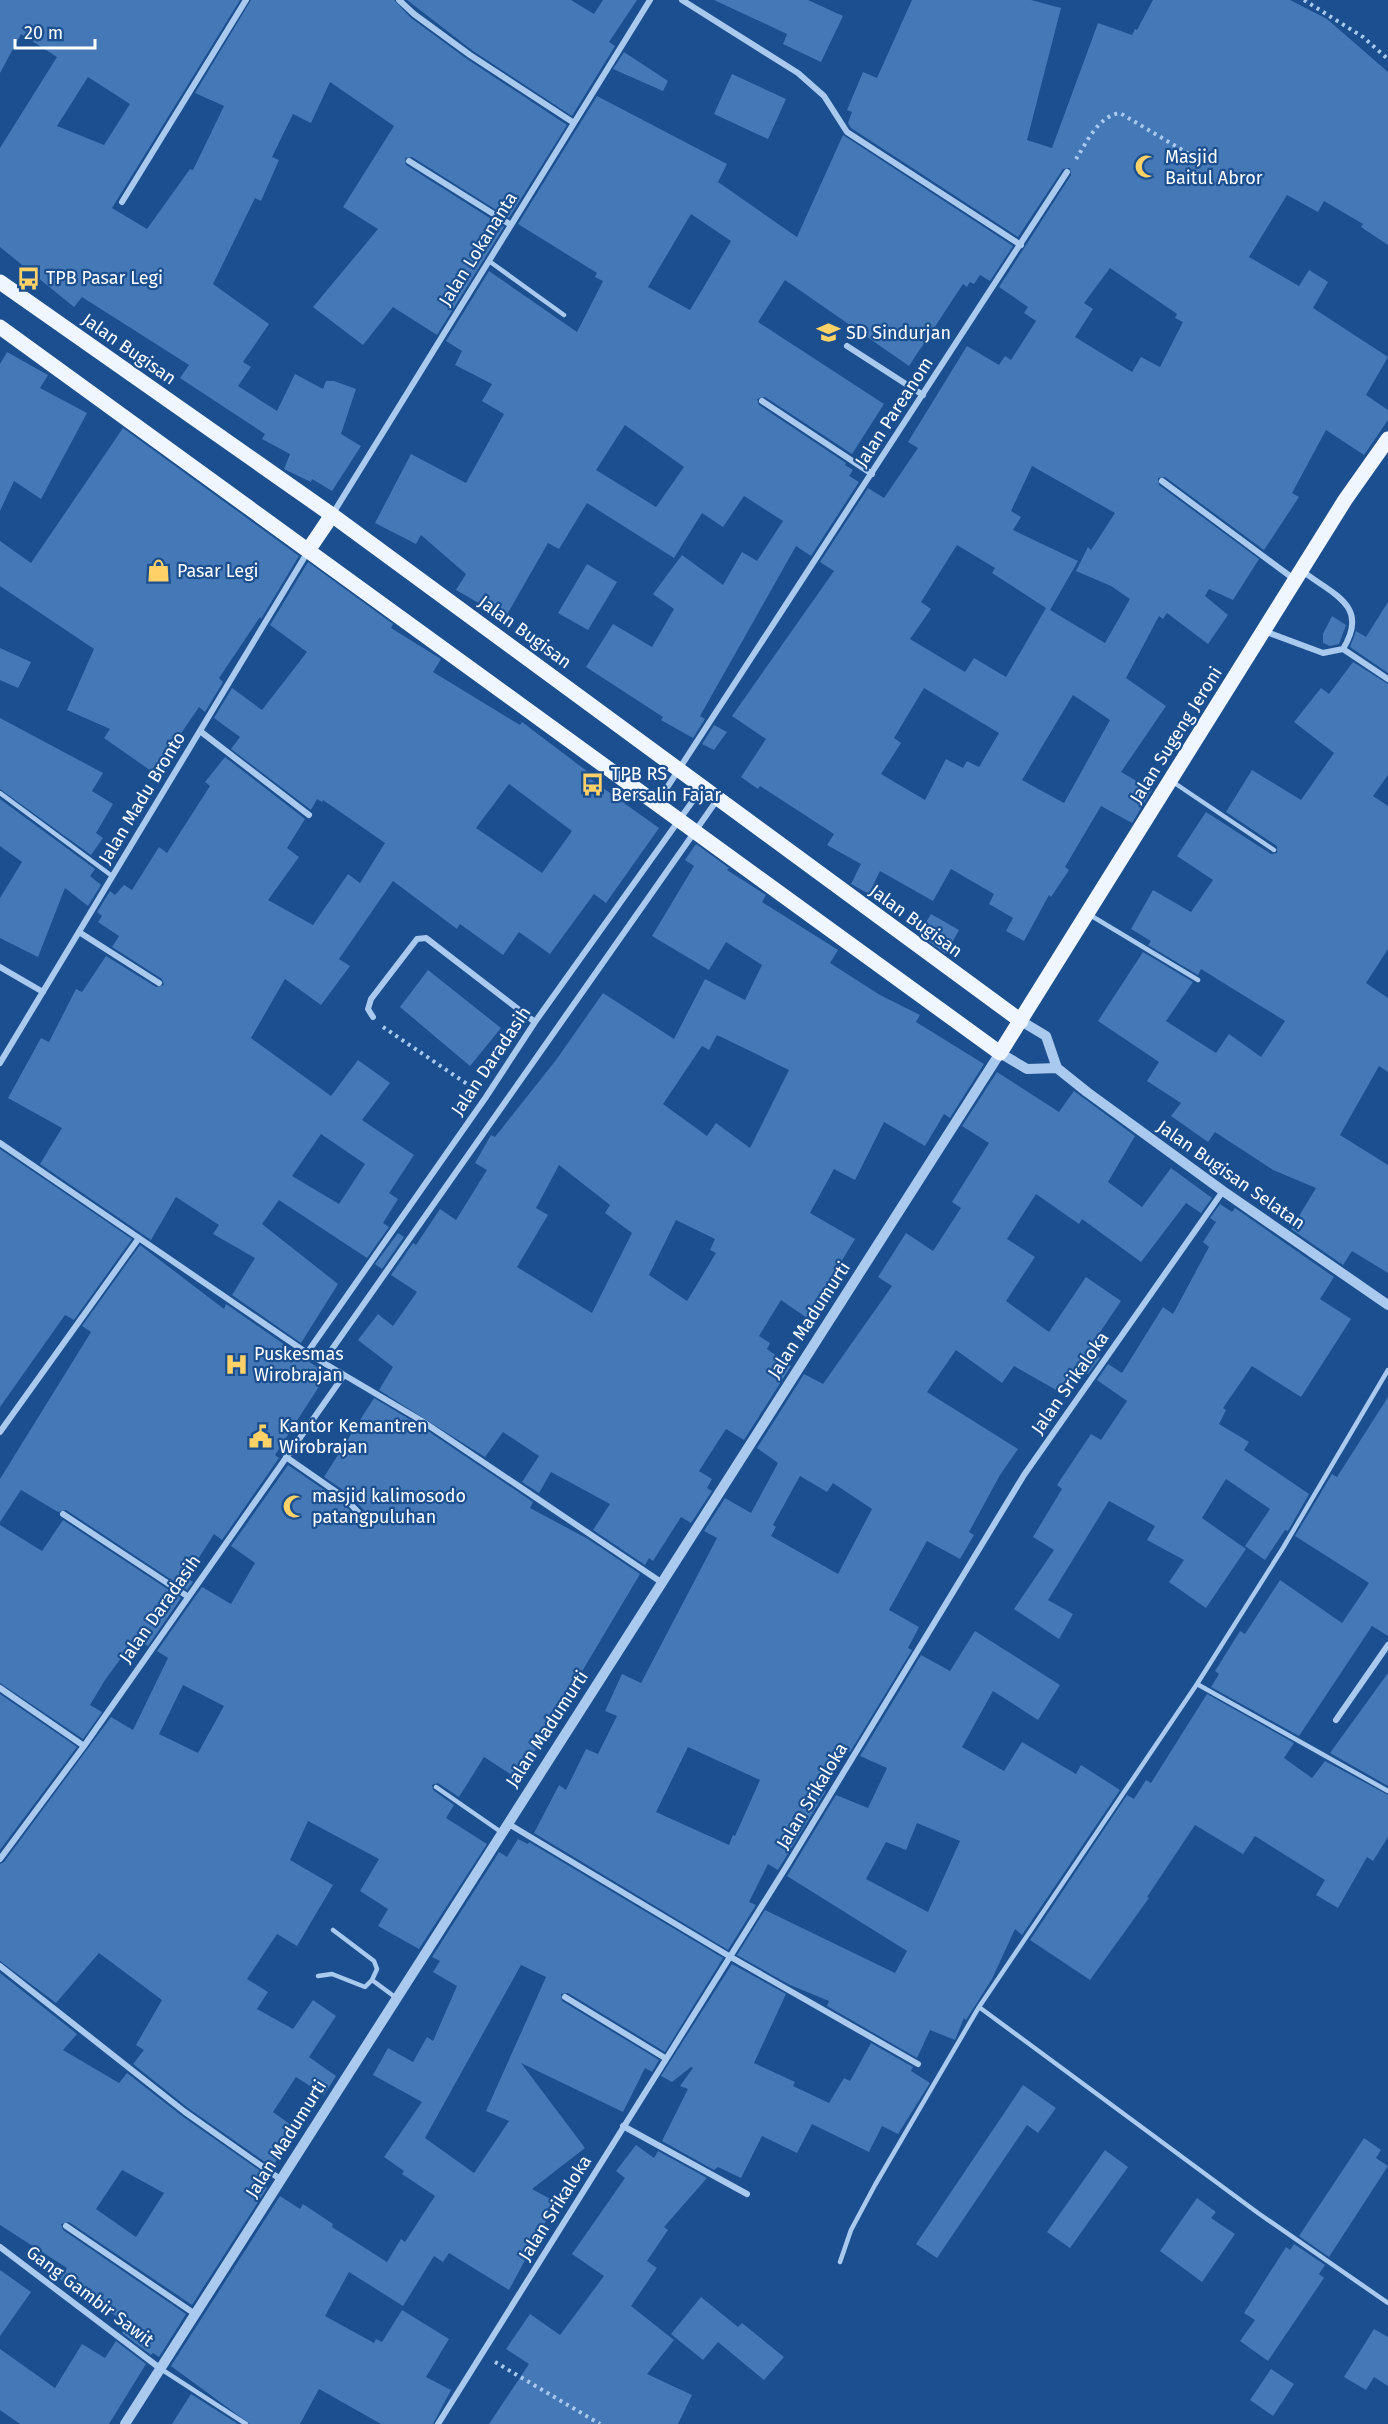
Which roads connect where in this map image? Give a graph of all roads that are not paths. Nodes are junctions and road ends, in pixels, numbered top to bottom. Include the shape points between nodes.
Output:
1 (246, 0) edge
2 (399, 0) edge
3 (650, 0) edge
4 (682, 0) edge
5 (574, 123) junction
6 (409, 161) dead end
7 (1067, 172) road end
8 (122, 201) dead end
9 (511, 225) junction
10 (1021, 245) junction
11 (489, 261) junction
12 (0, 282) edge
13 (564, 315) dead end
14 (0, 327) edge
15 (847, 346) dead end
16 (923, 395) junction
17 (762, 401) dead end
18 (1388, 439) edge
19 (872, 474) junction
20 (1162, 481) dead end
21 (332, 515) junction
22 (309, 549) junction
23 (1298, 575) junction
24 (1264, 630) junction
25 (1343, 649) junction
26 (1388, 679) edge
27 (200, 730) junction
28 (681, 770) junction
29 (1170, 780) junction
30 (703, 787) junction
31 (0, 793) edge
32 (718, 800) junction
33 (657, 804) junction
34 (309, 815) dead end
35 (678, 820) junction
36 (694, 831) junction
37 (1274, 850) dead end
38 (112, 876) junction
39 (1088, 913) junction
40 (79, 932) junction
41 (0, 967) edge
42 (1198, 981) dead end
43 (159, 983) dead end
44 (43, 992) junction
45 (373, 1017) road end
46 (1021, 1021) junction
47 (535, 1022) junction
48 (1000, 1053) junction
49 (0, 1063) edge
50 (1057, 1068) junction
51 (0, 1143) edge
52 (1223, 1191) junction
53 (139, 1238) junction
54 (1388, 1305) edge
55 (307, 1353) junction
56 (323, 1362) junction
57 (1388, 1370) edge
58 (344, 1376) junction
59 (0, 1432) edge
60 (286, 1457) junction
61 (63, 1514) dead end
62 (370, 1525) dead end
63 (661, 1582) junction
64 (187, 1596) junction
65 (1388, 1645) edge
66 (1197, 1684) junction
67 (0, 1688) edge
68 (1336, 1720) dead end
69 (84, 1746) junction
70 (436, 1787) dead end
71 (1388, 1791) edge
72 (503, 1828) junction
73 (0, 1859) edge
74 (333, 1930) dead end
75 (729, 1956) junction
76 (0, 1966) edge
77 (318, 1977) dead end
78 (372, 1980) junction
79 (395, 1997) junction
80 (565, 1997) dead end
81 (979, 2007) junction
82 (665, 2058) junction
83 (918, 2064) dead end
84 (623, 2126) junction
85 (280, 2179) junction
86 (747, 2194) dead end
87 (66, 2226) dead end
88 (0, 2247) edge
89 (840, 2262) dead end
90 (1388, 2302) edge
91 (195, 2314) junction
92 (161, 2369) junction
93 (125, 2424) edge
94 (246, 2424) edge
95 (438, 2424) edge

1 - 8 street
2 - 5 street via 470,55
3 - 5 street, Jalan Lokananta
4 - 10 street via 798,73 824,96 847,132
5 - 9 street, Jalan Lokananta
6 - 9 street
7 - 10 street, Jalan Pareanom
9 - 11 street, Jalan Lokananta
10 - 16 street, Jalan Pareanom
11 - 13 lane
11 - 21 street, Jalan Lokananta
12 - 21 main road, Jalan Bugisan
14 - 22 main road
15 - 16 street
16 - 19 street, Jalan Pareanom
17 - 19 street
18 - 23 main road, Jalan Sugeng Jeroni
19 - 28 street, Jalan Pareanom
20 - 23 street
21 - 22 main road
21 - 28 main road, Jalan Bugisan
22 - 27 street, Jalan Madu Bronto
22 - 33 main road
23 - 24 main road, Jalan Sugeng Jeroni
23 - 25 street via 1352,609 1352,635
24 - 25 street via 1323,653
24 - 29 main road, Jalan Sugeng Jeroni
25 - 26 street
27 - 34 street
27 - 38 street, Jalan Madu Bronto
28 - 30 main road, Jalan Bugisan
28 - 33 street, Jalan Pareanom
29 - 37 lane
29 - 39 main road, Jalan Sugeng Jeroni
30 - 32 main road, Jalan Bugisan
30 - 35 street, Jalan Daradasih
31 - 38 lane
32 - 36 street, Jalan Daradasih
32 - 46 main road, Jalan Bugisan
33 - 35 main road
35 - 36 main road
35 - 47 street, Jalan Daradasih
36 - 48 main road
36 - 56 street, Jalan Daradasih
38 - 40 street, Jalan Madu Bronto
39 - 42 lane
39 - 46 main road, Jalan Sugeng Jeroni
40 - 43 street
40 - 44 street, Jalan Madu Bronto
41 - 44 street
44 - 49 street, Jalan Madu Bronto
45 - 47 street via 368,1009 371,999 417,939 426,938
46 - 48 main road, Jalan Sugeng Jeroni
46 - 50 street via 1046,1036
47 - 55 street, Jalan Daradasih
48 - 50 street via 1027,1069
48 - 63 street, Jalan Madumurti
50 - 52 street, Jalan Bugisan Selatan
51 - 53 street
52 - 54 street, Jalan Bugisan Selatan
52 - 75 street, Jalan Srikaloka via 1024,1475
53 - 55 street
53 - 59 street
55 - 56 street
56 - 58 street
57 - 66 lane
58 - 60 street, Jalan Daradasih
58 - 63 street via 422,1421
60 - 62 street via 345,1498
60 - 64 street, Jalan Daradasih
61 - 64 street
63 - 72 street, Jalan Madumurti
64 - 69 street, Jalan Daradasih
65 - 68 street
66 - 71 lane
66 - 81 lane
67 - 69 street
69 - 73 street, Jalan Daradasih
70 - 72 lane
72 - 75 street
72 - 79 street, Jalan Madumurti
74 - 78 lane via 374,1961 377,1969
75 - 82 street, Jalan Srikaloka
75 - 83 street
76 - 85 street via 185,2112
77 - 78 lane via 332,1974 365,1987
78 - 79 lane
79 - 85 street, Jalan Madumurti
80 - 82 street
81 - 89 lane via 875,2185 851,2230
81 - 90 lane via 1258,2213
82 - 84 street, Jalan Srikaloka
84 - 86 street
84 - 95 street, Jalan Srikaloka
85 - 91 street, Jalan Madumurti
87 - 91 street
88 - 92 street, Gang Gambir Sawit
91 - 92 street, Jalan Madumurti
92 - 93 street, Jalan Madumurti
92 - 94 lane

